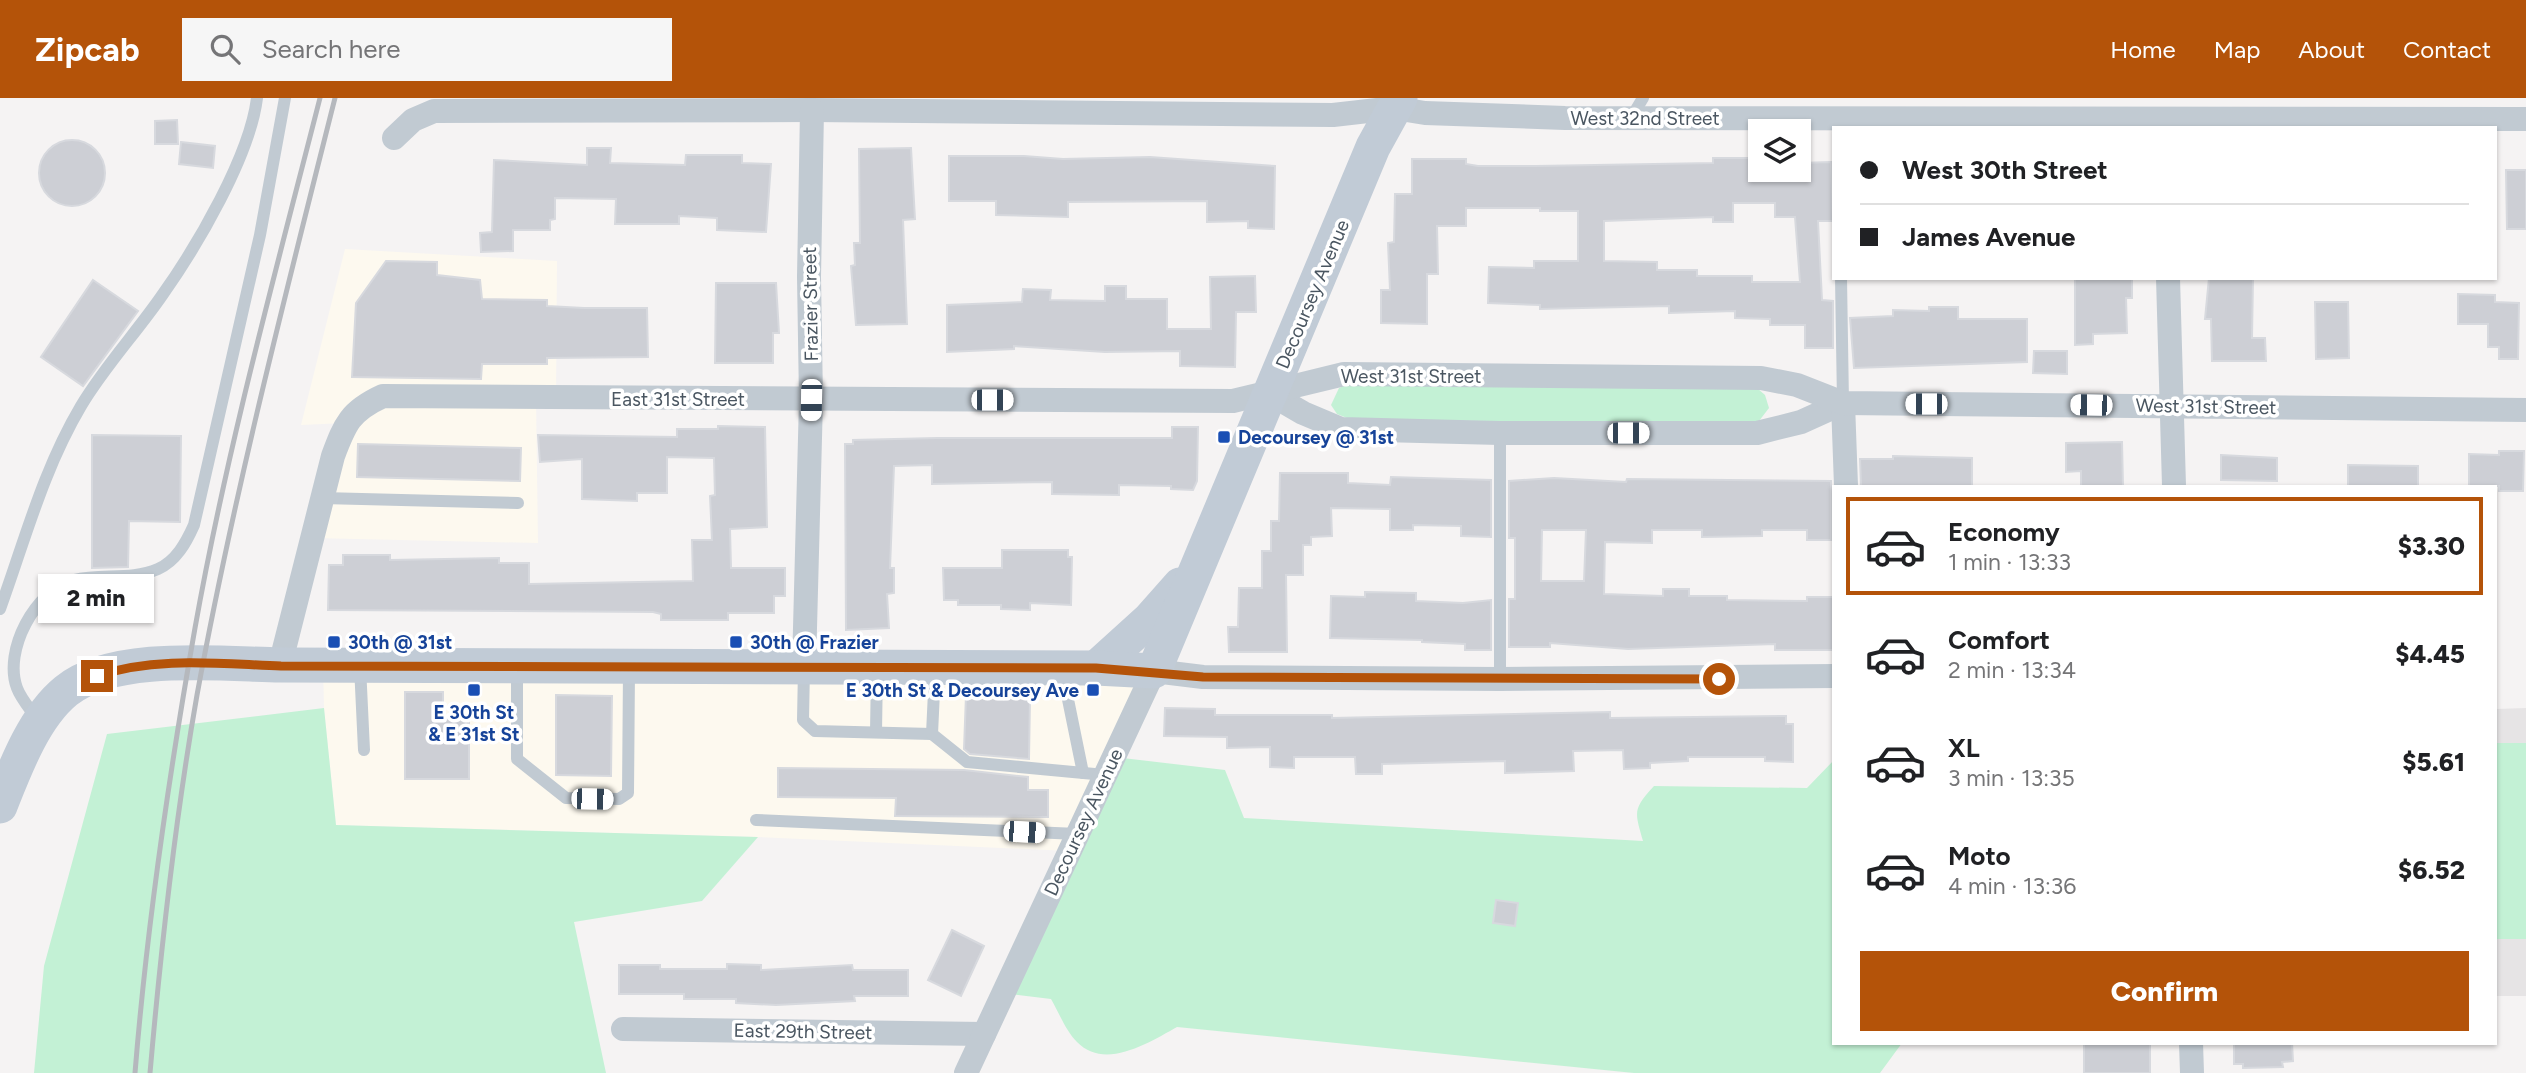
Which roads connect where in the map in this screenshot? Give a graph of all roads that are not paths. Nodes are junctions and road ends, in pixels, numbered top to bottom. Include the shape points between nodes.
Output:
1 (257, 98) edge
2 (285, 98) edge
3 (1393, 101) edge
4 (730, 104) edge
5 (1164, 106) edge
6 (1637, 108) edge
7 (812, 110) junction
8 (2162, 115) edge
9 (2526, 119) edge
10 (1839, 123) edge
11 (394, 138) dead end
12 (1841, 280) edge
13 (2168, 280) edge
14 (1270, 394) junction
15 (811, 400) junction
16 (1843, 403) junction
17 (2173, 405) junction
18 (2526, 410) edge
19 (1500, 433) junction
20 (1846, 485) edge
21 (2174, 485) edge
22 (322, 498) junction
23 (518, 503) dead end
24 (1196, 570) junction
25 (0, 609) edge
26 (281, 666) junction
27 (360, 666) junction
28 (517, 666) junction
29 (628, 666) junction
30 (804, 666) junction
31 (877, 667) junction
32 (935, 667) junction
33 (1061, 668) junction
34 (1096, 668) junction
35 (1154, 671) junction
36 (1832, 676) edge
37 (1500, 679) junction
38 (40, 724) junction
39 (876, 732) junction
40 (932, 734) junction
41 (364, 750) dead end
42 (1094, 774) junction
43 (0, 806) edge
44 (756, 820) dead end
45 (1077, 834) junction
46 (622, 1029) dead end
47 (984, 1034) junction
48 (2191, 1045) edge
49 (966, 1073) edge
50 (2192, 1073) edge

1 - 25 lane via 235,166 206,223 165,293 82,404 47,469
2 - 38 lane via 260,235 194,525 172,560 159,569 132,577 73,580 47,592 36,604 19,643 16,668 17,687
3 - 5 street, West 32nd Street via 1333,115
3 - 6 street, West 32nd Street via 1425,113
3 - 14 main road, Decoursey Avenue
4 - 7 street, West 32nd Street
4 - 11 street, West 32nd Street via 435,111 413,120
5 - 7 street, West 32nd Street
6 - 10 street, West 32nd Street
7 - 15 street, Frazier Street
8 - 9 street, West 32nd Street
8 - 10 street, West 32nd Street
12 - 16 lane
13 - 17 street
14 - 15 street, East 31st Street via 1233,401
14 - 16 street, West 31st Street via 1344,374 1761,377
14 - 19 street, West 31st Street via 1342,429
14 - 24 main road, Decoursey Avenue
15 - 22 street, East 31st Street via 383,396 362,405 345,423
15 - 30 street, Frazier Street
16 - 17 street, West 31st Street
16 - 19 street, West 31st Street via 1801,422 1756,433
16 - 20 street
17 - 18 street, West 31st Street
17 - 21 street
19 - 37 lane
22 - 23 lane
22 - 26 street, East 31st Street
24 - 34 main road, Decoursey Avenue
24 - 35 main road, Decoursey Avenue
26 - 27 main road
26 - 38 main road via 174,662 115,670 65,691
27 - 28 main road
27 - 41 lane
28 - 29 main road
28 - 29 lane via 515,751 522,765 566,798 619,799 628,793
29 - 30 main road
30 - 31 main road
30 - 39 lane via 803,720 807,726 815,731
31 - 32 main road
31 - 39 lane
32 - 33 main road
32 - 40 lane
33 - 34 main road
33 - 42 lane
34 - 35 main road
35 - 37 street via 1203,677
35 - 42 street, Decoursey Avenue
36 - 37 street
38 - 43 main road
39 - 40 lane
40 - 42 lane via 967,762
42 - 45 street, Decoursey Avenue
44 - 45 lane
45 - 47 street, Decoursey Avenue
46 - 47 street, East 29th Street
47 - 49 street, Decoursey Avenue
48 - 50 street

